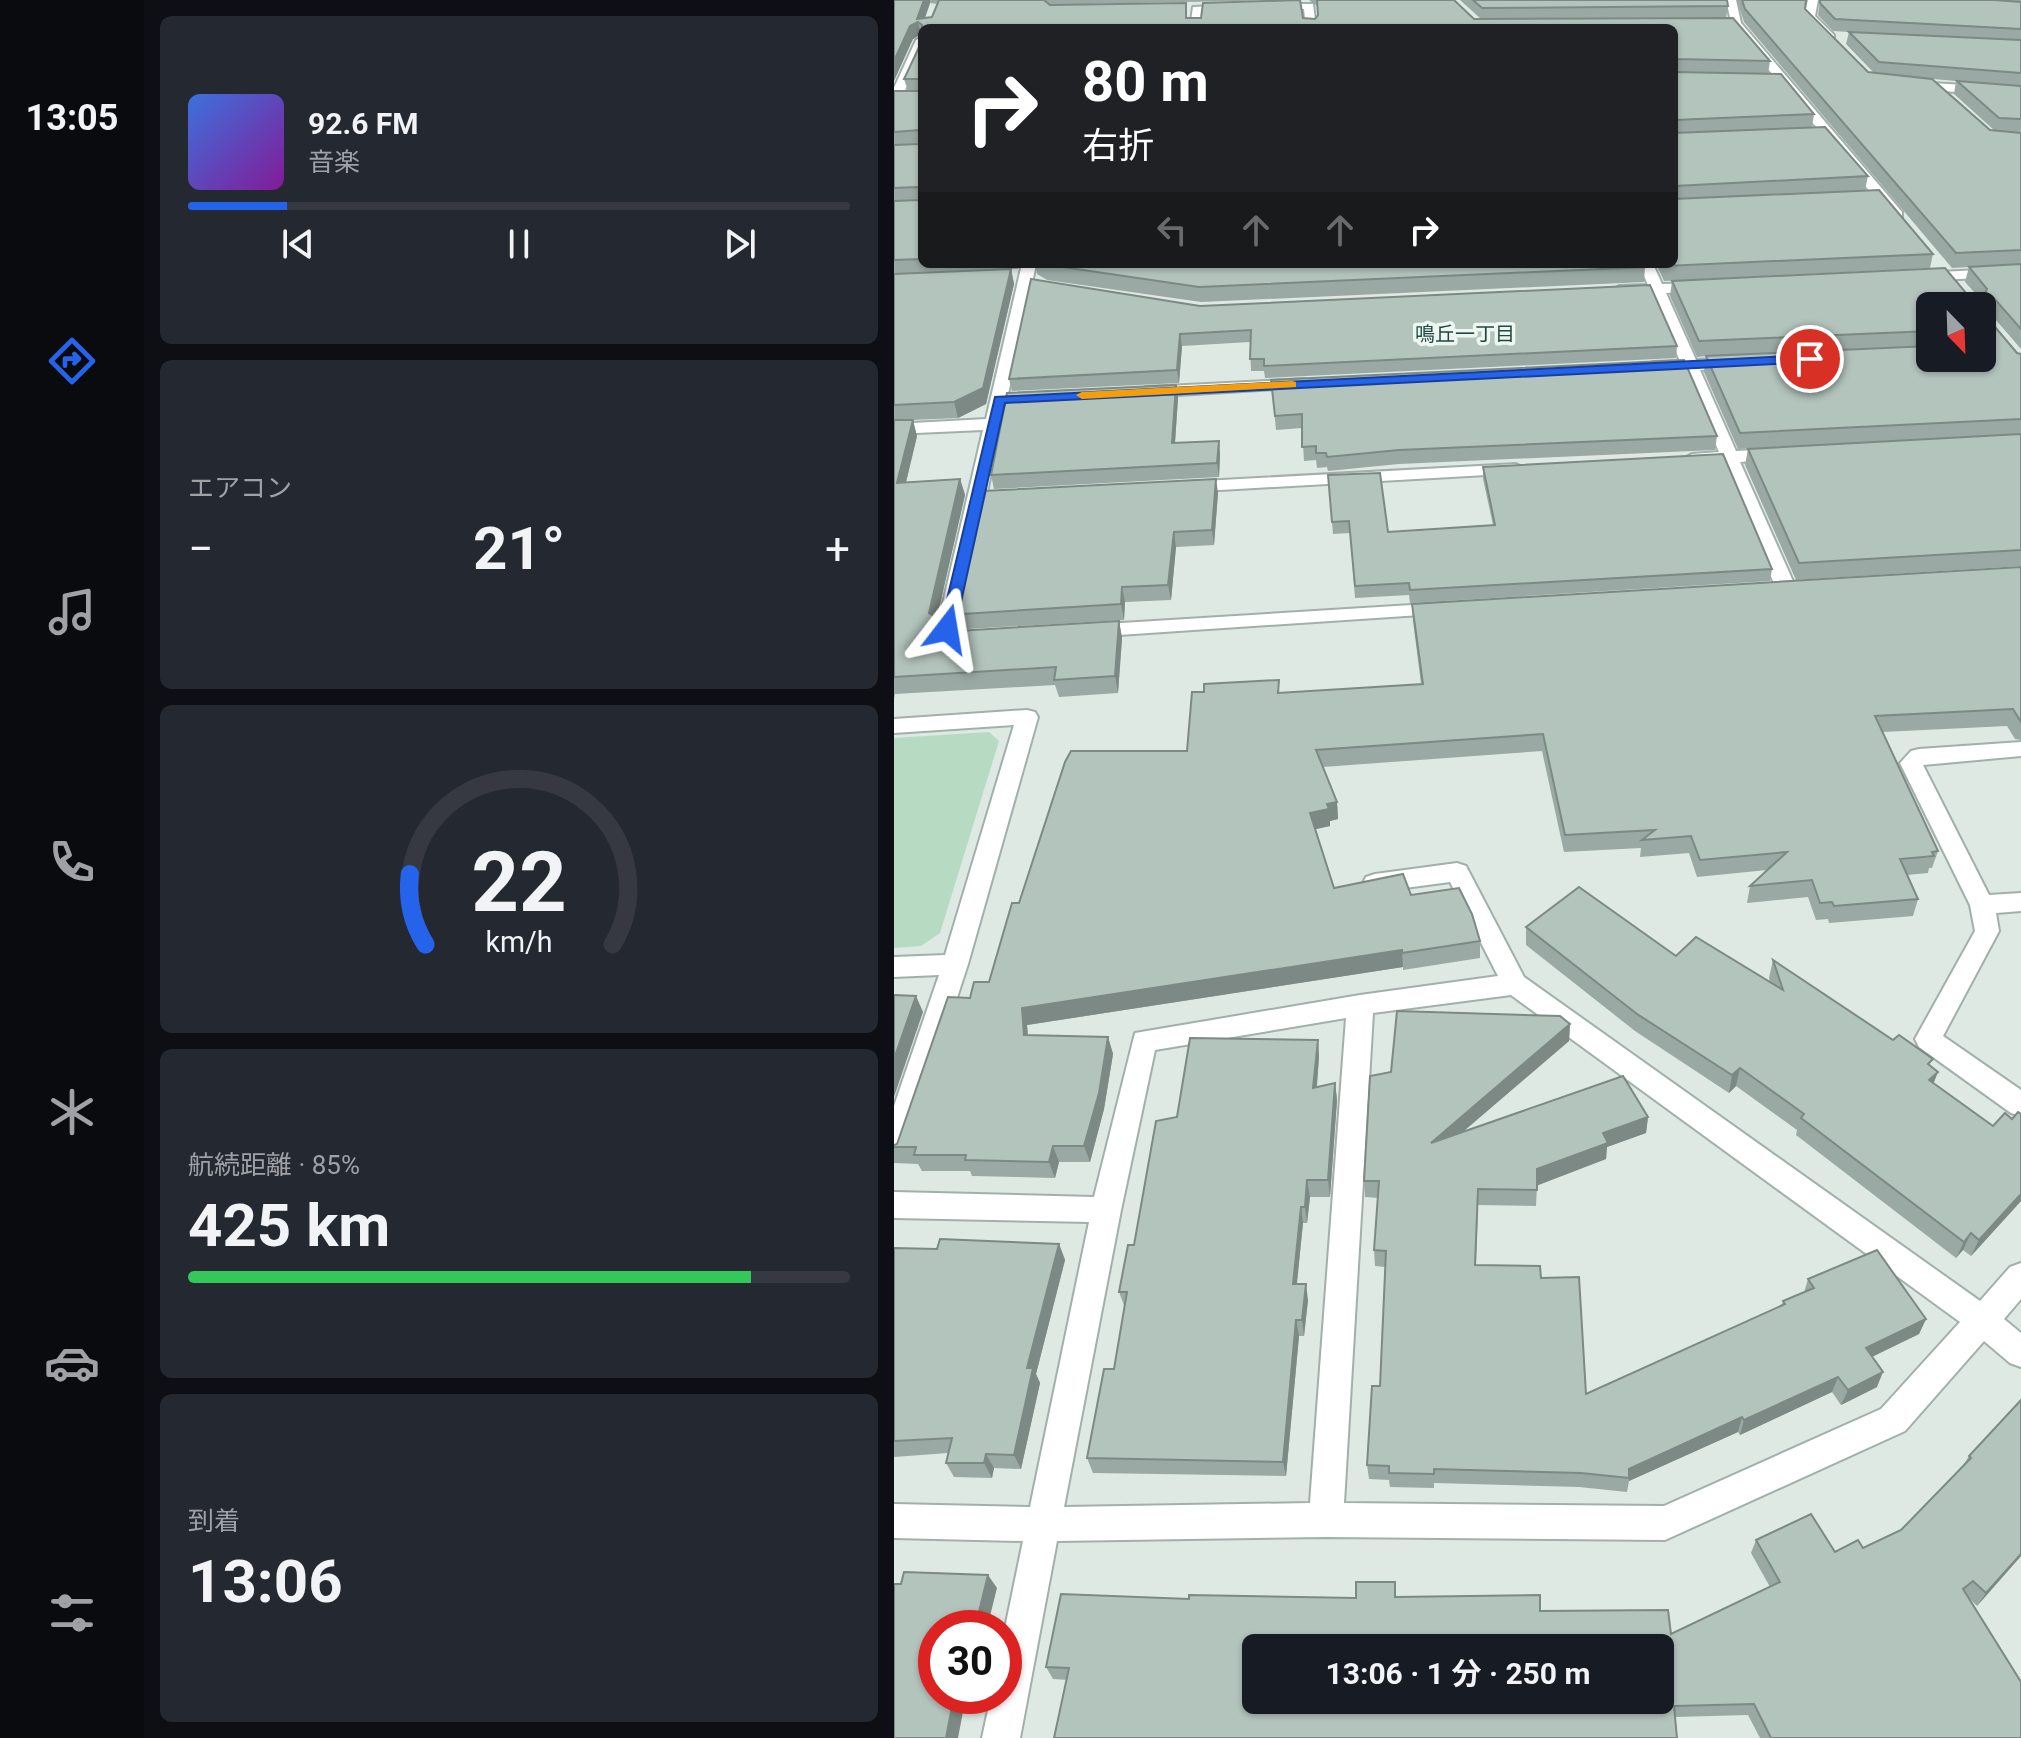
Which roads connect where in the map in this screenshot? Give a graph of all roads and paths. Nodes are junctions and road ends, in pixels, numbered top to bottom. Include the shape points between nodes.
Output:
1 (1731, 0) edge
2 (1813, 0) edge
3 (1184, 8) edge
4 (1245, 8) edge
5 (1261, 8) edge
6 (1197, 9) junction
7 (1195, 24) edge
8 (1311, 24) edge
9 (1721, 24) edge
10 (1736, 24) junction
11 (1844, 43) edge
12 (918, 49) edge
13 (1769, 81) edge
14 (1785, 81) junction
15 (1895, 85) edge
16 (1936, 88) junction
17 (2021, 92) edge
18 (918, 98) edge
19 (894, 100) edge
20 (1952, 103) edge
21 (1829, 133) junction
22 (1814, 134) edge
23 (1910, 231) edge
24 (1648, 268) edge
25 (2021, 272) edge
26 (1027, 276) edge
27 (1901, 278) edge
28 (1718, 286) edge
29 (1656, 289) junction
30 (1609, 291) edge
31 (1749, 362) edge
32 (1689, 365) junction
33 (1642, 367) edge
34 (1329, 383) edge
35 (1125, 393) edge
36 (993, 424) junction
37 (894, 429) edge
38 (1791, 454) edge
39 (1729, 457) junction
40 (1665, 460) edge
41 (1538, 467) edge
42 (1170, 487) edge
43 (1786, 588) edge
44 (1469, 608) edge
45 (1073, 632) edge
46 (994, 637) edge
47 (894, 726) edge
48 (2021, 749) edge
49 (1374, 883) edge
50 (2021, 902) edge
51 (1982, 905) junction
52 (955, 964) junction
53 (894, 967) edge
54 (1515, 984) junction
55 (1360, 1005) junction
56 (2021, 1105) edge
57 (894, 1148) edge
58 (894, 1205) edge
59 (1106, 1210) junction
60 (2021, 1277) edge
61 (1983, 1321) junction
62 (2021, 1352) edge
63 (1326, 1520) junction
64 (894, 1521) edge
65 (1046, 1524) junction
66 (1001, 1738) edge

1 - 10 street
2 - 11 street via 1809,17
3 - 6 street
4 - 6 street
5 - 8 street via 1309,6
6 - 7 street
9 - 10 street
10 - 14 street
12 - 19 street
13 - 14 street
14 - 21 street
15 - 16 street
16 - 17 street
16 - 20 street
18 - 19 street
21 - 22 street
21 - 23 street via 1875,198
24 - 29 street
25 - 27 street
26 - 36 street via 1007,399
28 - 29 street
29 - 30 street
29 - 32 street
31 - 32 street
32 - 33 street
32 - 39 street
34 - 35 street
36 - 37 street
36 - 46 street via 987,497 947,629 962,639
38 - 39 street
39 - 40 street
39 - 43 street
41 - 42 street
44 - 45 street
47 - 52 street via 1027,717
48 - 51 street via 1919,756 1911,763
49 - 54 street via 1457,872
50 - 51 street
51 - 56 street via 1987,931 1928,1039
52 - 53 street
52 - 57 street
54 - 55 street
54 - 61 street
55 - 59 street via 1144,1041
55 - 63 street
58 - 59 street
59 - 65 street
60 - 61 street
61 - 62 street
61 - 63 street via 1893,1420 1665,1523
63 - 65 street
64 - 65 street
65 - 66 street

